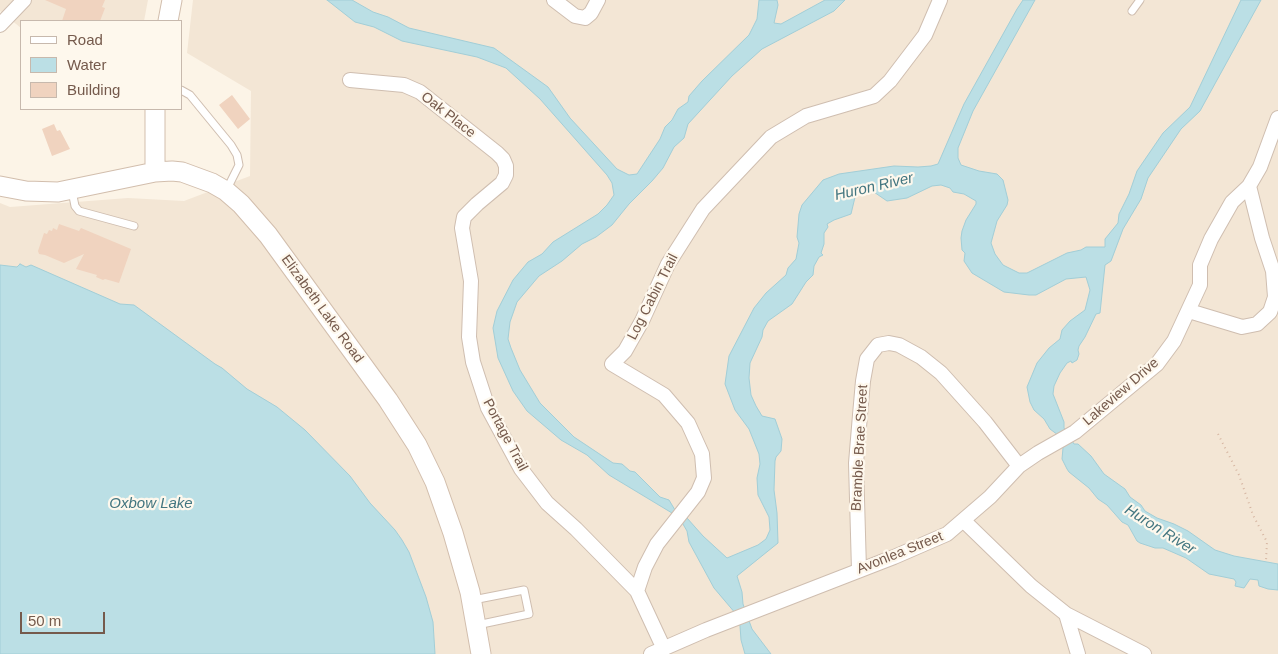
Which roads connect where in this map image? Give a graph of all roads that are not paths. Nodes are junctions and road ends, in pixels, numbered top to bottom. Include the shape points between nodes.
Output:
1 (24, 0) edge
2 (172, 0) edge
3 (554, 0) edge
4 (598, 0) edge
5 (940, 0) edge
6 (1140, 0) edge
7 (1132, 11) dead end
8 (168, 20) edge
9 (0, 26) edge
10 (350, 80) dead end
11 (182, 91) edge
12 (155, 110) edge
13 (1278, 118) edge
14 (506, 166) joint
15 (155, 172) junction
16 (0, 186) edge
17 (1249, 186) junction
18 (72, 190) junction
19 (226, 191) junction
20 (134, 226) dead end
21 (1189, 310) junction
22 (1019, 466) junction
23 (964, 521) junction
24 (859, 570) junction
25 (637, 591) junction
26 (472, 600) junction
27 (1066, 614) junction
28 (476, 625) junction
29 (657, 651) edge
30 (481, 654) edge
31 (1078, 654) edge
32 (1144, 654) edge

1 - 9 street
2 - 8 street
3 - 4 street via 575,16 585,18
5 - 25 street, Log Cabin Trail via 925,35 890,81 874,96 806,116 772,137 703,209 668,264 625,351 612,364 664,395 688,423 702,454 704,478 698,492 656,544
6 - 7 lane
10 - 14 street, Oak Place via 404,86 420,92 497,153
11 - 19 lane via 190,95 237,155 239,165
12 - 15 street
13 - 17 street, Lakeview Drive via 1260,167
14 - 25 street, Portage Trail via 502,183 464,217 462,228 471,281 469,337 473,362 488,408 521,469 547,504
15 - 18 street, Elizabeth Lake Road
15 - 19 street, Elizabeth Lake Road via 182,172
16 - 18 street, Elizabeth Lake Road via 32,192
17 - 21 street, Lakeview Drive via 1232,202 1210,239 1200,266 1200,285
17 - 21 street via 1273,271 1275,297 1270,312 1257,324 1242,327
18 - 20 lane via 79,211
19 - 26 street, Elizabeth Lake Road via 264,230 411,435 446,510
21 - 22 street, Lakeview Drive via 1174,341 1157,364 1075,432
22 - 23 street, Lakeview Drive
22 - 24 street, Bramble Brae Street via 941,373 899,345 878,345 868,359 860,415 856,463
23 - 24 street, Avonlea Street via 947,534
23 - 27 street via 1031,586
24 - 29 street, Avonlea Street
25 - 29 street
26 - 28 street, Elizabeth Lake Road
26 - 28 lane via 524,590 529,614
27 - 31 street
27 - 32 street
28 - 30 street, Elizabeth Lake Road

